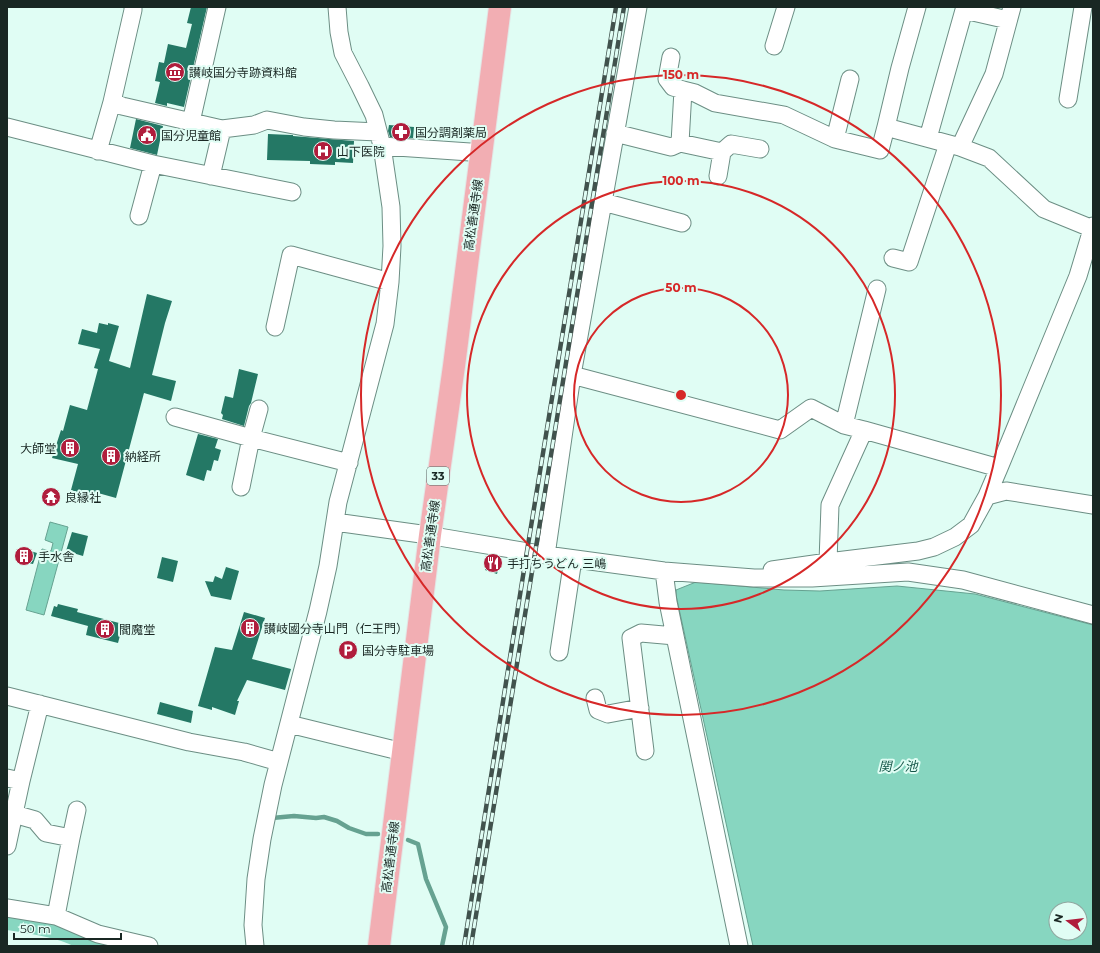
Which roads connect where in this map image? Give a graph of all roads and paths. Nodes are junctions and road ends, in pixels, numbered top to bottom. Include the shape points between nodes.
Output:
1 (133, 7) edge
2 (218, 7) edge
3 (337, 7) edge
4 (500, 7) edge
5 (638, 7) edge
6 (786, 7) edge
7 (917, 7) edge
8 (1083, 7) edge
9 (1010, 13) edge
10 (1086, 34) edge
11 (774, 46) dead end
12 (671, 57) dead end
13 (850, 79) dead end
14 (678, 88) junction
15 (1068, 99) dead end
16 (112, 102) junction
17 (671, 111) dead end
18 (192, 122) junction
19 (7, 127) edge
20 (886, 127) junction
21 (222, 130) junction
22 (615, 133) junction
23 (928, 138) junction
24 (380, 139) junction
25 (835, 139) junction
26 (680, 143) junction
27 (954, 146) junction
28 (760, 149) dead end
29 (98, 151) junction
30 (722, 152) junction
31 (481, 153) junction
32 (153, 164) junction
33 (211, 176) junction
34 (718, 176) dead end
35 (292, 192) dead end
36 (603, 202) junction
37 (139, 216) dead end
38 (682, 223) dead end
39 (1093, 228) edge
40 (893, 258) dead end
41 (390, 282) junction
42 (877, 289) dead end
43 (275, 327) dead end
44 (572, 375) junction
45 (259, 409) dead end
46 (175, 417) dead end
47 (844, 425) junction
48 (864, 430) junction
49 (251, 438) junction
50 (349, 463) junction
51 (999, 468) junction
52 (241, 487) dead end
53 (987, 496) junction
54 (1093, 505) edge
55 (335, 522) junction
56 (430, 535) junction
57 (546, 555) junction
58 (573, 559) junction
59 (828, 562) junction
60 (664, 571) junction
61 (754, 578) junction
62 (1093, 615) edge
63 (675, 636) junction
64 (559, 652) dead end
65 (7, 696) edge
66 (595, 698) dead end
67 (40, 704) junction
68 (640, 708) junction
69 (289, 724) junction
70 (645, 751) dead end
71 (403, 752) junction
72 (279, 762) junction
73 (14, 780) edge
74 (77, 810) dead end
75 (14, 814) junction
76 (71, 838) junction
77 (7, 846) edge
78 (7, 908) edge
79 (56, 916) junction
80 (149, 946) edge
81 (256, 946) edge
82 (378, 946) edge
83 (739, 946) edge

1 - 16 street
2 - 18 street
3 - 24 street via 343,53 374,115
4 - 31 main road, 高松善通寺線 / 33
5 - 22 street
6 - 11 street
7 - 20 street
8 - 10 street
9 - 23 street via 964,10
9 - 27 street via 994,74
10 - 15 street
12 - 14 street via 667,79
13 - 25 street
14 - 17 street
14 - 25 street via 715,103 784,115
14 - 26 street
16 - 18 street
16 - 29 street
18 - 21 street
19 - 29 street
20 - 23 street
20 - 25 street via 880,150
21 - 24 street via 254,125 267,120
21 - 33 street
22 - 26 street via 671,147
22 - 36 street
23 - 27 street
24 - 31 street
24 - 41 street via 391,207
26 - 30 street
27 - 39 street via 988,158 1044,208
27 - 40 street via 909,262
28 - 30 street via 732,144
29 - 32 street
30 - 34 street
31 - 56 main road, 高松善通寺線 / 33
32 - 33 street
32 - 37 street
33 - 35 street
36 - 38 street
36 - 44 street
39 - 51 street via 1078,276
41 - 43 street via 291,256
41 - 50 street via 385,324
42 - 47 street
44 - 47 street via 780,430 811,408
44 - 57 street
45 - 49 street
46 - 49 street
47 - 48 street
48 - 51 street
48 - 59 street via 830,505
49 - 50 street
49 - 52 street
50 - 55 street
51 - 53 street
53 - 54 street via 1006,491
53 - 59 street via 971,525 955,537 934,547
55 - 56 street
55 - 69 street via 320,604
56 - 57 street
56 - 71 main road, 高松善通寺線 / 33
57 - 58 street
58 - 60 street
58 - 64 street
59 - 61 street via 774,569
60 - 61 street
60 - 63 street
61 - 62 street via 812,578 908,572 963,580
63 - 68 street via 641,634 631,638
63 - 83 street
65 - 67 street
66 - 68 street via 598,710 608,714
67 - 72 street
67 - 73 street
68 - 70 street
69 - 71 street
69 - 72 street
71 - 82 main road, 高松善通寺線 / 33
72 - 81 street via 256,879 253,925
73 - 75 street
74 - 76 street
75 - 76 street via 35,820 46,833
75 - 77 street
76 - 79 street
78 - 79 street
79 - 80 street via 98,934

